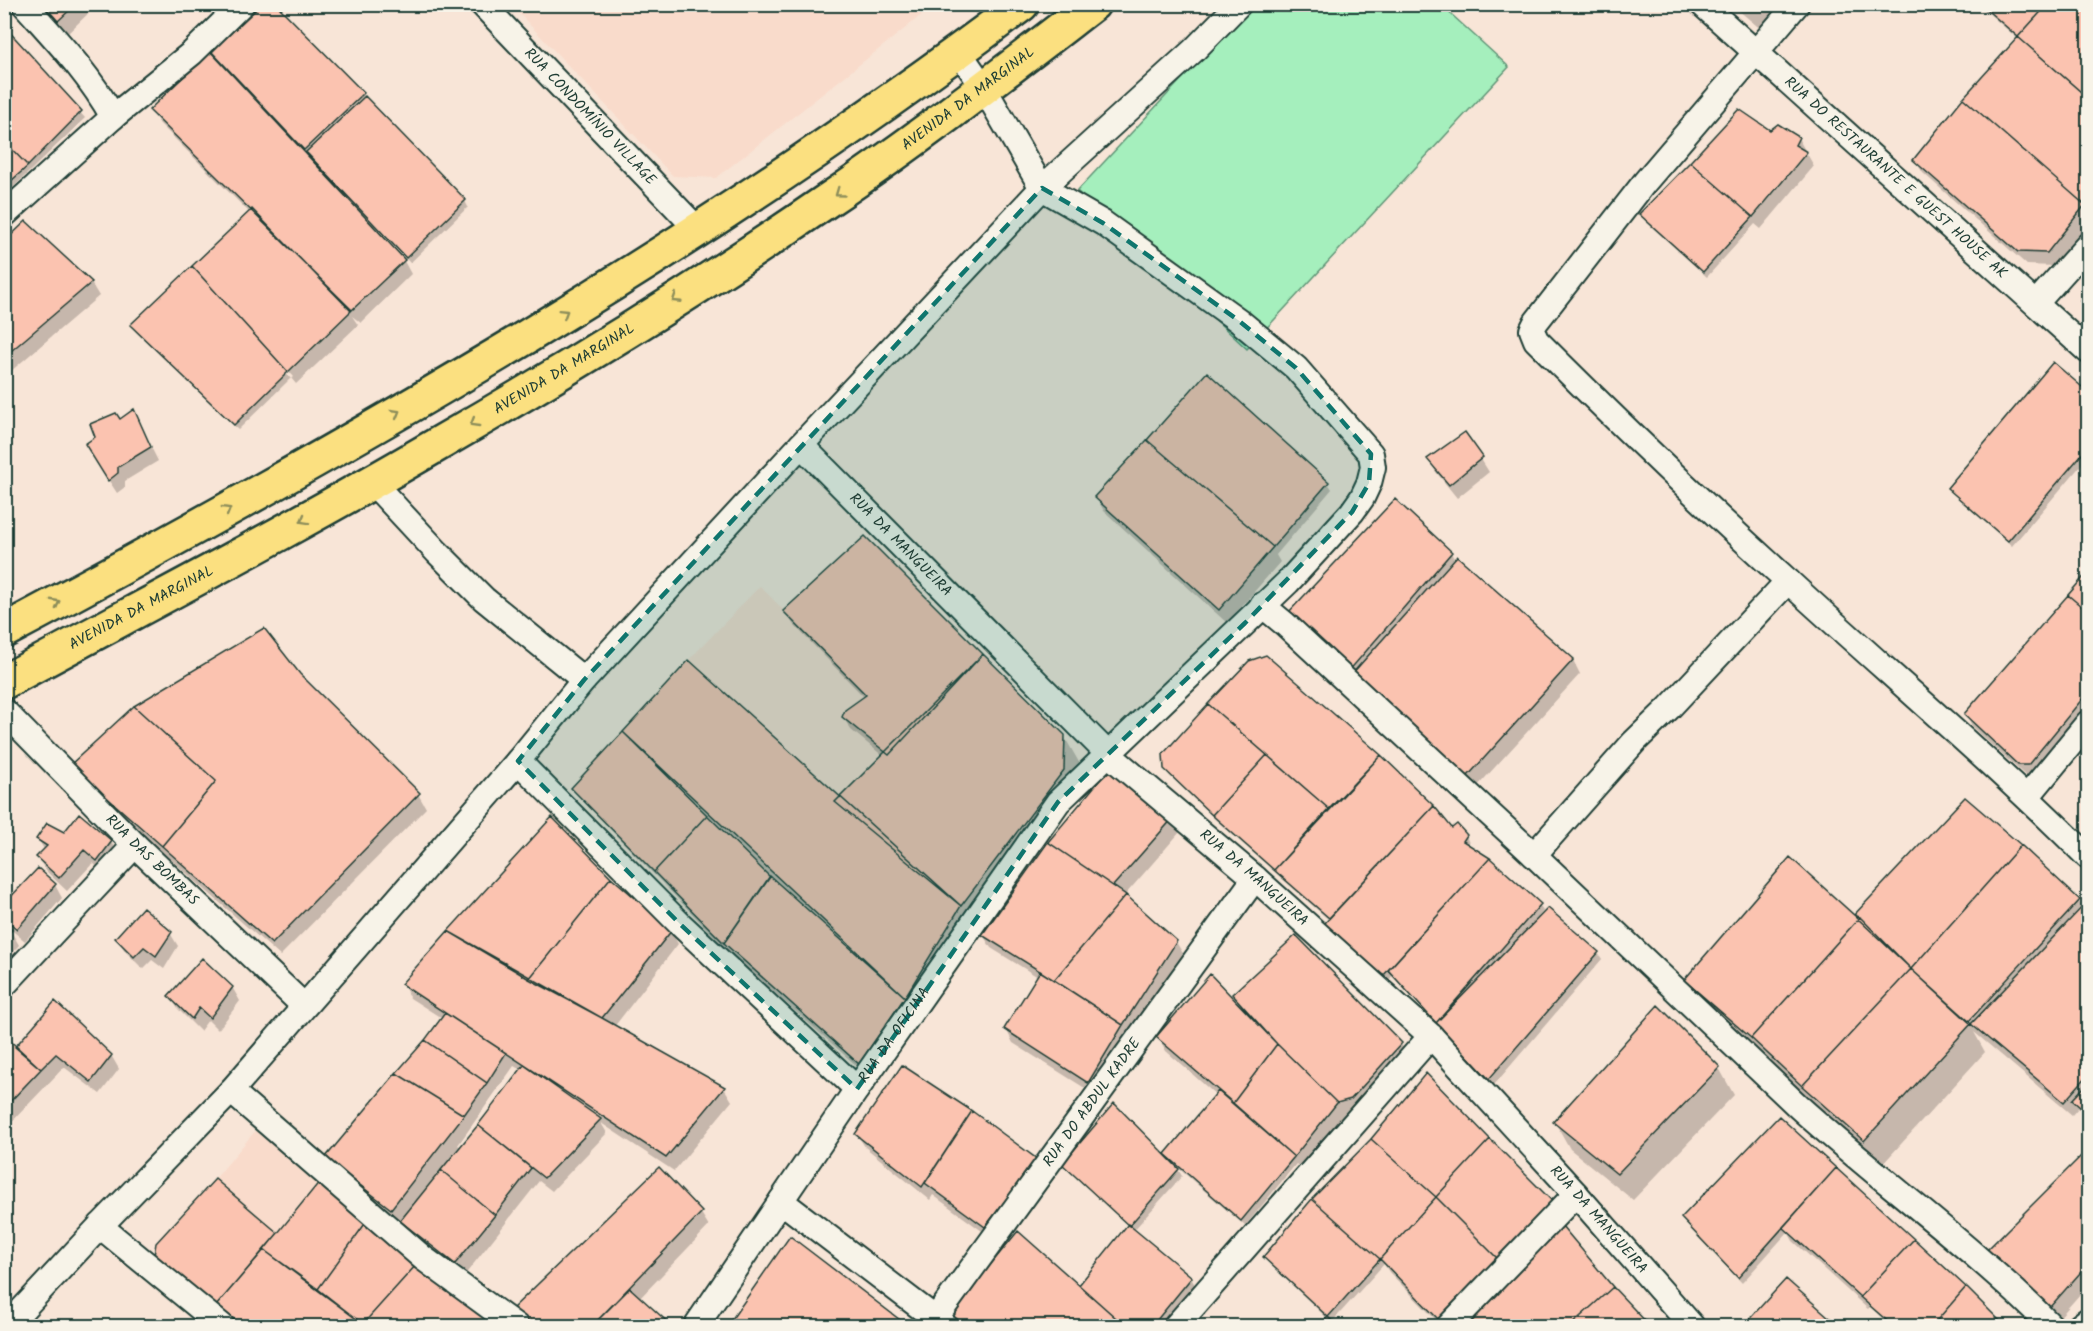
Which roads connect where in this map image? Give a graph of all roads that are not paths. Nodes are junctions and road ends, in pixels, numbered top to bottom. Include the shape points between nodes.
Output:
1 (24, 4) edge
2 (242, 4) edge
3 (482, 4) edge
4 (1022, 4) edge
5 (1093, 4) edge
6 (1239, 4) edge
7 (1702, 4) edge
8 (1797, 4) edge
9 (959, 52) junction
10 (1757, 53) junction
11 (984, 88) junction
12 (113, 117) junction
13 (1042, 188) junction
14 (4, 215) edge
15 (698, 230) junction
16 (2088, 245) edge
17 (2036, 303) junction
18 (2088, 351) edge
19 (801, 445) junction
20 (372, 482) junction
21 (1788, 581) junction
22 (1262, 605) junction
23 (4, 631) edge
24 (584, 680) junction
25 (4, 682) edge
26 (4, 711) edge
27 (2088, 723) edge
28 (1107, 753) junction
29 (518, 761) junction
30 (2027, 796) junction
31 (135, 845) junction
32 (1534, 855) junction
33 (2088, 857) edge
34 (1255, 878) junction
35 (4, 985) edge
36 (304, 1006) junction
37 (1431, 1036) junction
38 (857, 1089) junction
39 (231, 1091) junction
40 (1576, 1194) junction
41 (781, 1201) junction
42 (100, 1226) junction
43 (2088, 1320) edge
44 (937, 1324) edge
45 (6, 1326) edge
46 (222, 1326) edge
47 (516, 1326) edge
48 (696, 1326) edge
49 (1176, 1326) edge
50 (1449, 1326) edge
51 (1692, 1326) edge
52 (2051, 1326) edge
53 (2080, 1326) edge

1 - 12 street via 81,68
2 - 12 street via 192,53
3 - 15 street, RUA CONDOMÍNIO VILLAGE
4 - 9 main road
5 - 11 main road, AVENIDA DA MARGINAL
6 - 13 street
7 - 10 street, RUA DO RESTAURANTE E GUEST HOUSE AK
8 - 10 street
9 - 11 street
9 - 15 main road
10 - 17 street, RUA DO RESTAURANTE E GUEST HOUSE AK
10 - 21 street via 1645,182 1536,321 1533,330 1536,340 1632,436
11 - 13 street
11 -> 20 main road, AVENIDA DA MARGINAL via 829,200 737,260 617,337
12 - 14 street
13 - 19 street
13 - 22 street, RUA DA OFICINA via 1103,223 1238,320 1296,368 1371,454 1373,467 1362,498 1288,582
23 -> 15 main road via 368,429
16 - 17 street
17 - 18 street, RUA DO RESTAURANTE E GUEST HOUSE AK
19 - 24 street
19 - 28 street, RUA DA MANGUEIRA
20 - 24 street via 484,598
20 -> 25 main road, AVENIDA DA MARGINAL
21 - 30 street
21 - 32 street via 1634,742
22 - 28 street, RUA DA OFICINA
22 - 32 street
24 - 29 street
26 - 31 street, RUA DAS BOMBAS
27 - 30 street
28 - 34 street, RUA DA MANGUEIRA
28 - 38 street, RUA DA OFICINA via 1058,802
29 - 36 street
29 - 38 street via 681,925
30 - 33 street
31 - 35 street
31 - 36 street, RUA DAS BOMBAS
32 - 52 street via 1807,1114 2010,1285
34 - 37 street, RUA DA MANGUEIRA
34 - 44 street, RUA DO ABDUL KADRE
36 - 39 street
37 - 40 street, RUA DA MANGUEIRA
37 - 49 street
38 - 41 street, RUA DA OFICINA
39 - 42 street
39 - 47 street via 423,1258
40 - 50 street
40 - 51 street, RUA DA MANGUEIRA
41 - 44 street
41 - 48 street, RUA DA OFICINA
42 - 45 street
42 - 46 street
43 - 53 street

